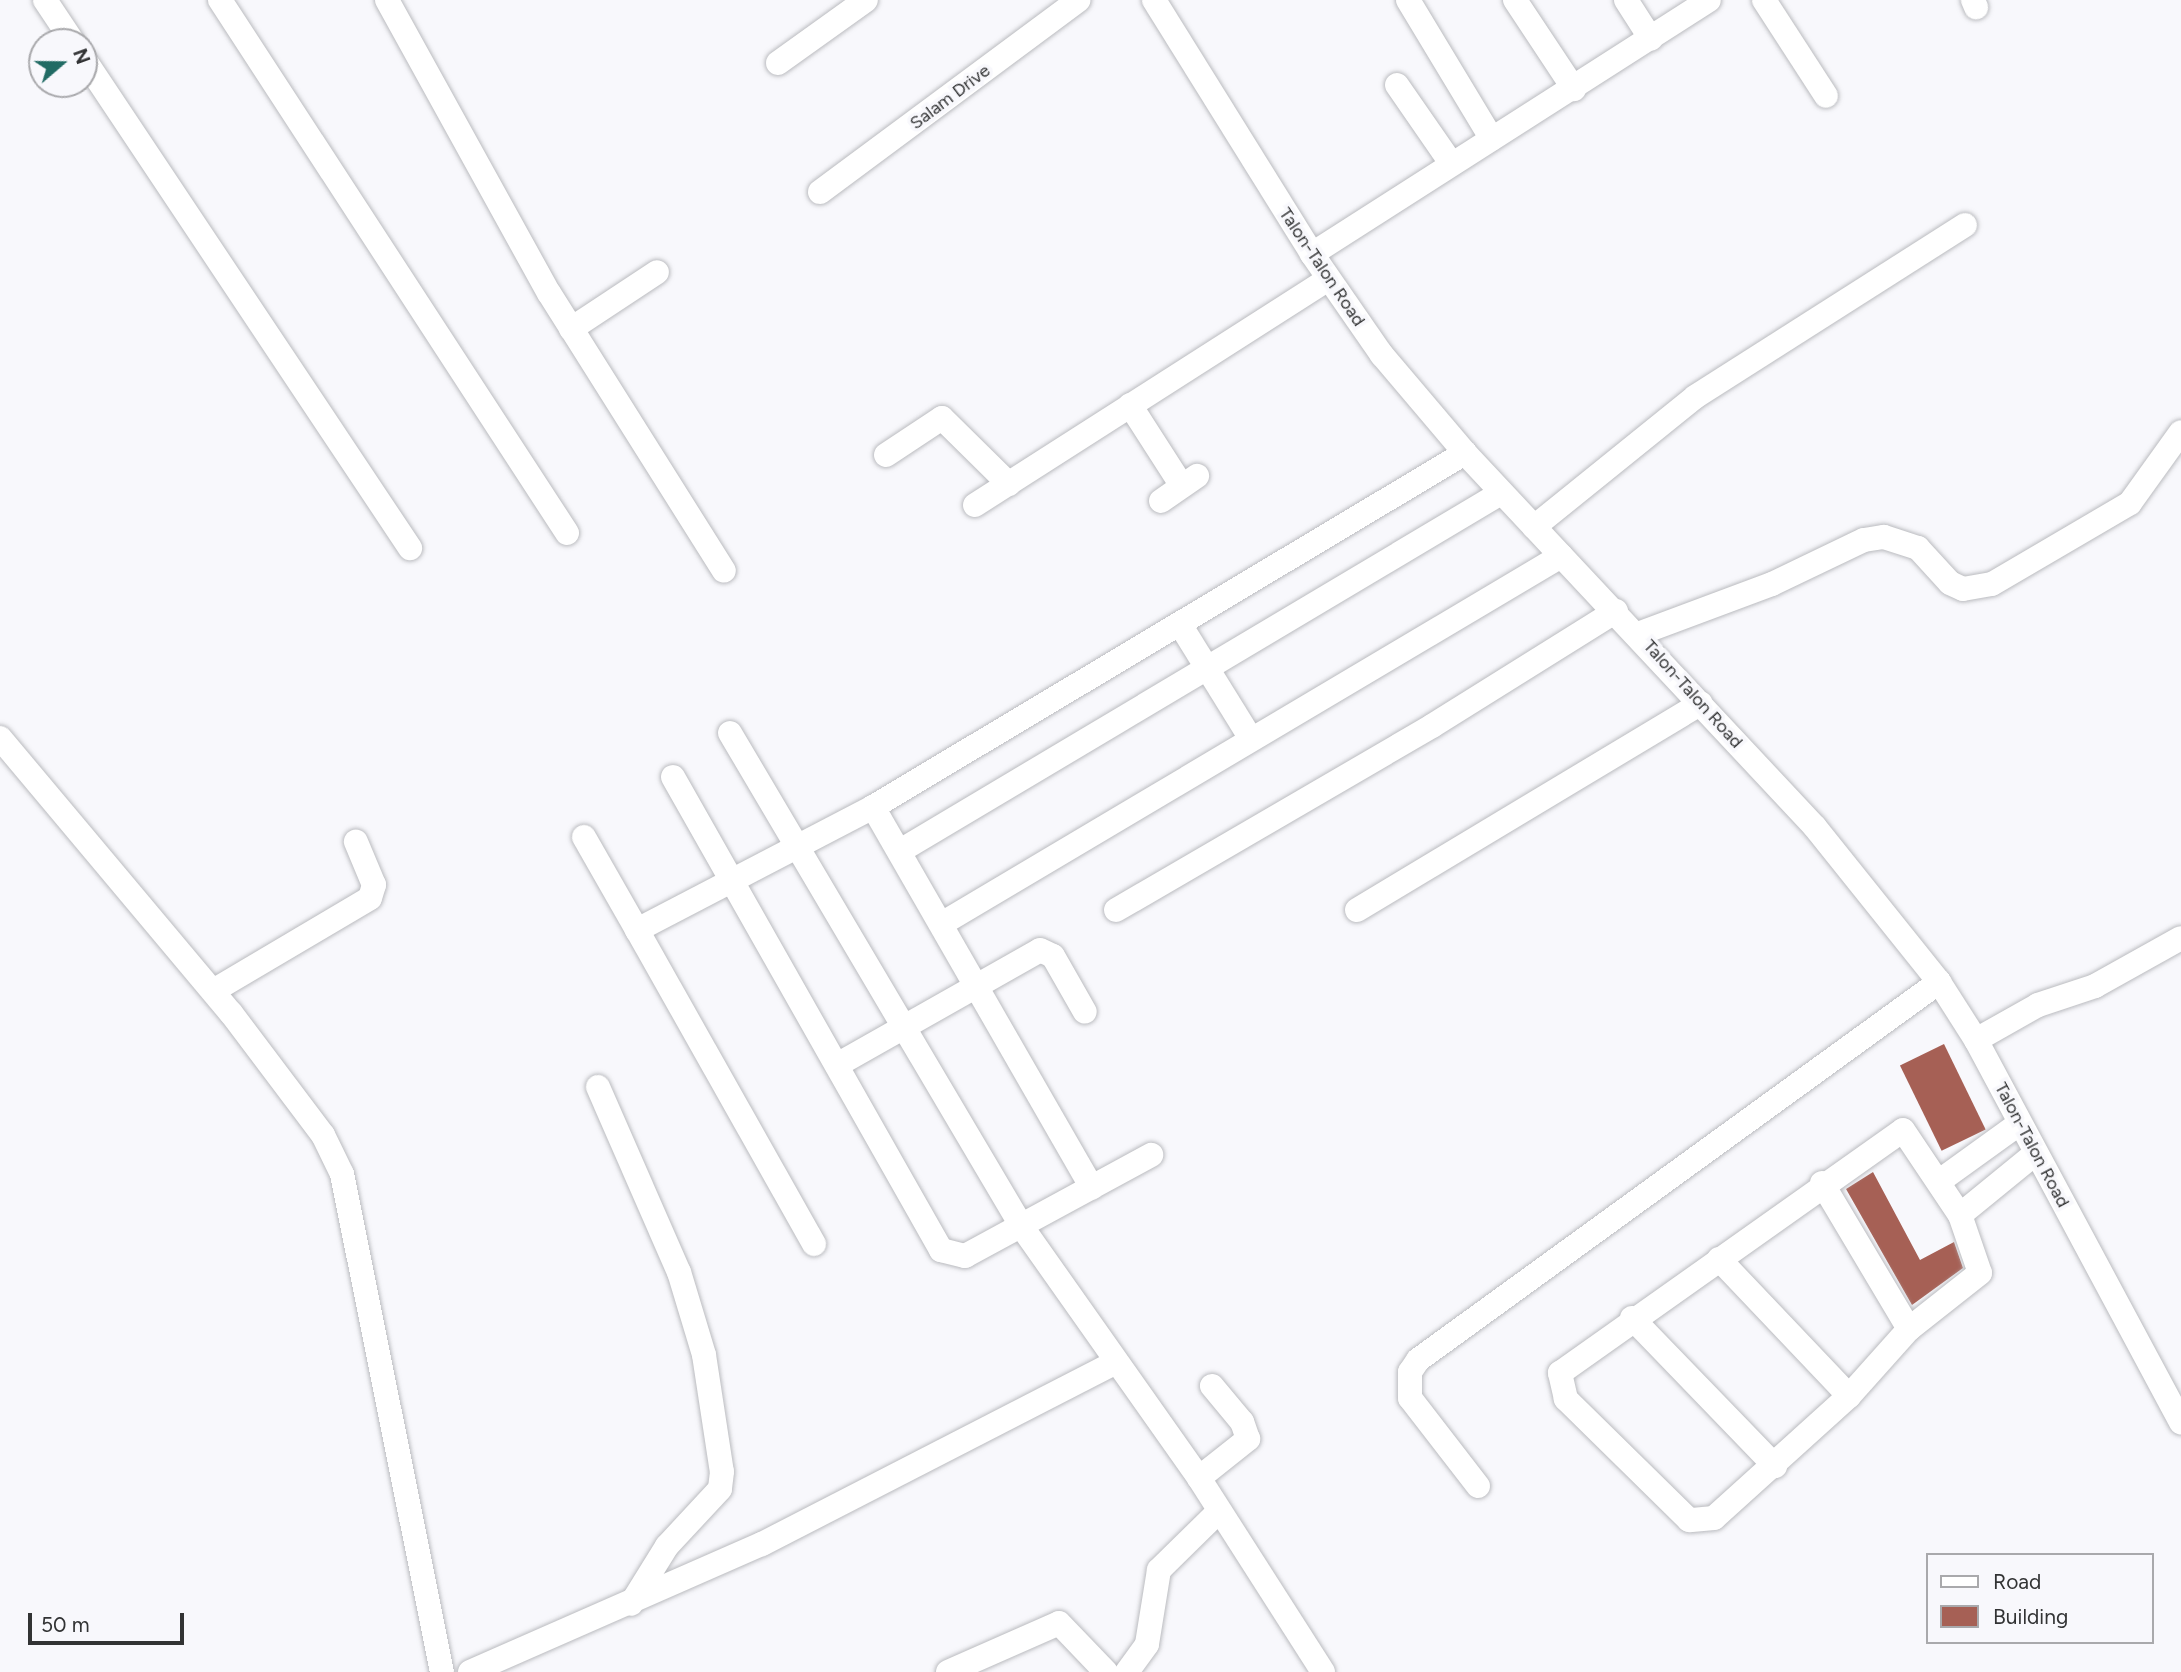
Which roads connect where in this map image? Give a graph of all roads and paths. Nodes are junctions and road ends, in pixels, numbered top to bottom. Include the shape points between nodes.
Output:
1 (45, 0) edge
2 (220, 0) edge
3 (387, 0) edge
4 (866, 0) edge
5 (1079, 0) edge
6 (1154, 0) edge
7 (1408, 0) edge
8 (1515, 0) edge
9 (1626, 0) edge
10 (1709, 0) edge
11 (1764, 0) edge
12 (64, 28) edge
13 (1651, 39) junction
14 (778, 63) dead end
15 (98, 80) edge
16 (1397, 85) dead end
17 (1574, 89) junction
18 (1826, 96) dead end
19 (1492, 139) junction
20 (1451, 163) junction
21 (820, 192) dead end
22 (1965, 225) dead end
23 (1312, 254) junction
24 (657, 272) dead end
25 (1328, 279) junction
26 (571, 329) junction
27 (1130, 405) junction
28 (2181, 432) edge
29 (1465, 453) junction
30 (886, 455) dead end
31 (1009, 484) junction
32 (1501, 492) junction
33 (1161, 501) dead end
34 (975, 505) dead end
35 (1534, 527) junction
36 (566, 533) dead end
37 (410, 548) dead end
38 (1561, 556) junction
39 (724, 570) dead end
40 (1616, 611) junction
41 (1181, 626) junction
42 (1638, 634) junction
43 (1205, 669) junction
44 (1701, 703) junction
45 (730, 733) dead end
46 (0, 738) edge
47 (1251, 739) junction
48 (673, 777) dead end
49 (873, 807) junction
50 (584, 837) dead end
51 (356, 842) dead end
52 (801, 848) junction
53 (901, 851) junction
54 (730, 885) junction
55 (1116, 910) dead end
56 (1357, 910) dead end
57 (943, 923) junction
58 (637, 930) junction
59 (2181, 938) edge
60 (1939, 982) junction
61 (975, 987) junction
62 (213, 991) junction
63 (1085, 1012) dead end
64 (905, 1023) junction
65 (1976, 1040) junction
66 (837, 1065) junction
67 (598, 1087) dead end
68 (2020, 1124) junction
69 (2036, 1153) junction
70 (1152, 1154) dead end
71 (1941, 1180) junction
72 (1822, 1183) junction
73 (1092, 1188) junction
74 (1960, 1215) junction
75 (1022, 1227) junction
76 (814, 1244) dead end
77 (1719, 1259) junction
78 (1632, 1318) junction
79 (1909, 1329) junction
80 (1115, 1363) junction
81 (1212, 1386) dead end
82 (1849, 1396) junction
83 (2181, 1423) edge
84 (1774, 1466) junction
85 (1199, 1478) junction
86 (1478, 1486) dead end
87 (1219, 1511) junction
88 (631, 1604) junction
89 (442, 1672) edge
90 (470, 1672) edge
91 (948, 1672) edge
92 (1106, 1672) edge
93 (1127, 1672) edge
94 (1323, 1672) edge

1 - 12 street
2 - 36 street
3 - 26 street
4 - 14 street
5 - 21 street, Salam Drive
6 - 23 street, Talon-Talon Road
7 - 19 street
8 - 17 street
9 - 13 street
10 - 13 street
11 - 18 street
13 - 17 street
15 - 37 street
16 - 20 street
17 - 19 street
19 - 20 street
20 - 23 street
22 - 35 street via 1695,397
23 - 25 street, Talon-Talon Road
24 - 26 street
25 - 27 street
25 - 29 street, Talon-Talon Road
26 - 39 street
27 - 31 street
27 - 33 street via 1189,481
28 - 42 street via 2130,503 1992,583 1963,589 1950,583 1918,548 1884,537 1864,540 1772,584
29 - 32 street, Talon-Talon Road
29 - 41 street
30 - 31 street via 942,418
31 - 34 street
32 - 35 street, Talon-Talon Road
32 - 43 street
35 - 38 street, Talon-Talon Road
38 - 40 street, Talon-Talon Road
38 - 47 street
40 - 42 street, Talon-Talon Road
40 - 55 street via 1421,733
41 - 43 street
41 - 49 street
42 - 44 street, Talon-Talon Road
43 - 47 street
43 - 53 street
44 - 56 street
44 - 60 street, Talon-Talon Road via 1815,827
45 - 52 street
46 - 62 street
47 - 57 street
48 - 54 street
49 - 52 street
49 - 53 street
50 - 58 street
51 - 62 street via 374,885 370,898
52 - 54 street
52 - 64 street
53 - 57 street
54 - 58 street
54 - 66 street
57 - 61 street
58 - 76 street
59 - 65 street via 2095,986 2038,1005
60 - 65 street, Talon-Talon Road
60 - 86 street via 1418,1360 1410,1373 1410,1398
61 - 63 street via 1040,950 1053,956
61 - 64 street
61 - 73 street
62 - 89 street via 323,1135 342,1174
64 - 66 street
64 - 75 street
65 - 68 street, Talon-Talon Road
66 - 75 street via 941,1250 965,1256
67 - 88 street via 679,1272 704,1355 722,1472 720,1489 667,1546
68 - 69 street, Talon-Talon Road
68 - 71 street
69 - 74 street
69 - 83 street, Talon-Talon Road
70 - 73 street
71 - 72 street via 1903,1130
71 - 74 street
72 - 77 street
72 - 79 street
73 - 75 street
74 - 79 street via 1980,1273
75 - 80 street
77 - 78 street
77 - 82 street
78 - 84 street
78 - 84 street via 1560,1373 1566,1399 1696,1522 1714,1518
79 - 82 street
80 - 85 street
80 - 88 street via 762,1544
81 - 85 street via 1242,1422 1248,1439
82 - 84 street
85 - 87 street
87 - 93 street via 1159,1570 1147,1644
87 - 94 street
88 - 90 street
91 - 92 street via 1059,1623

